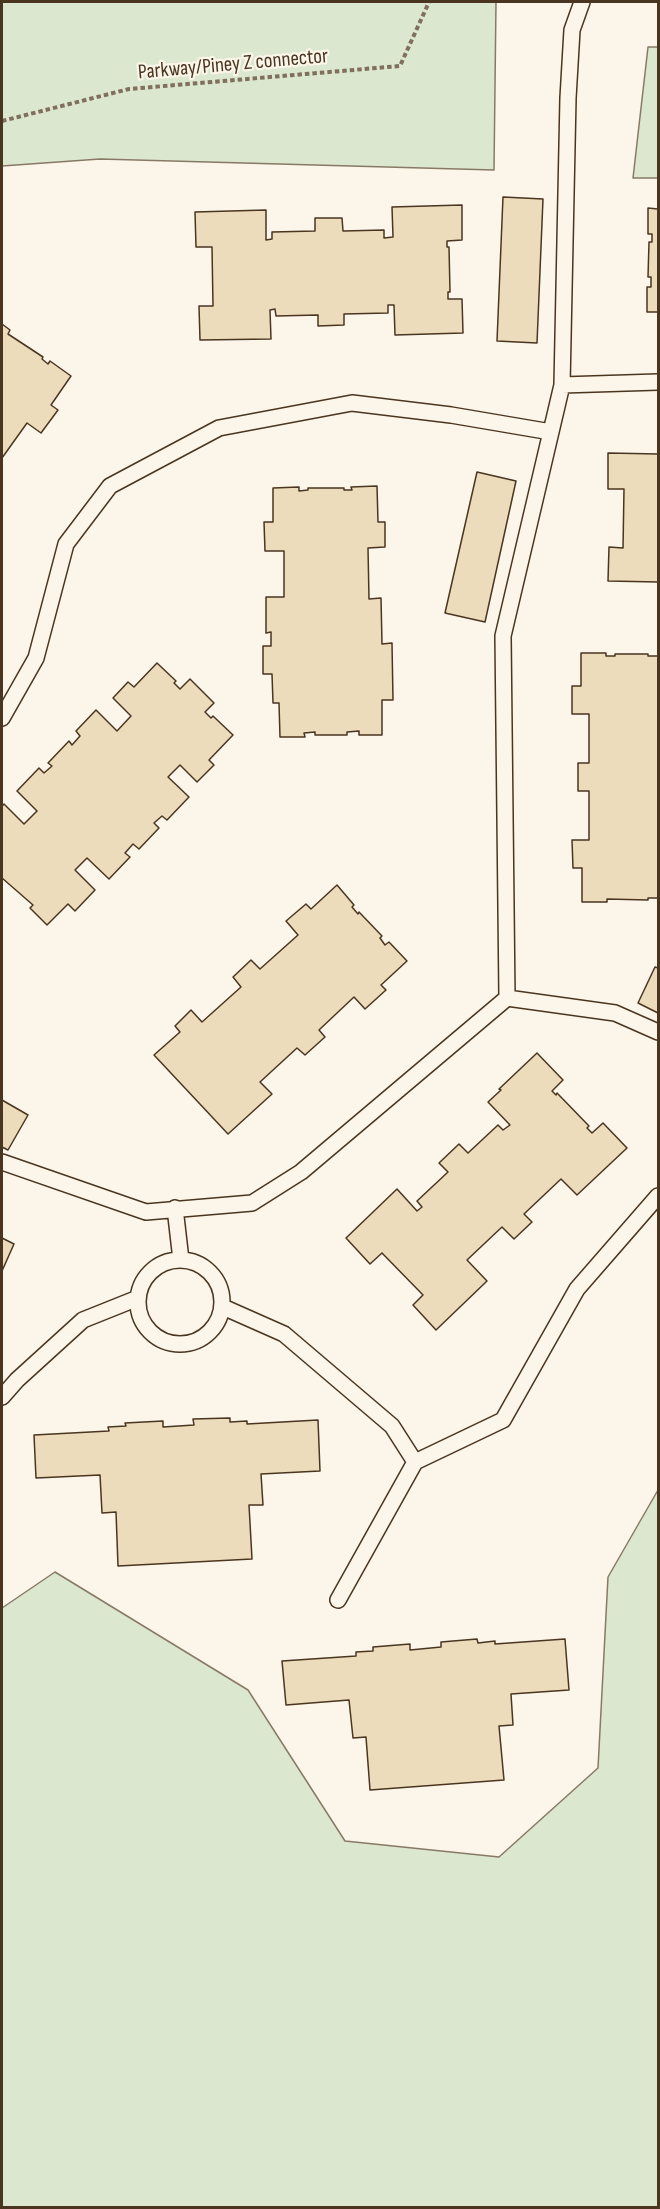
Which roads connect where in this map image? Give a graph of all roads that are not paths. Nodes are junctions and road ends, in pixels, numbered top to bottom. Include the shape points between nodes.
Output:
1 (582, 2) edge
2 (658, 382) edge
3 (562, 385) junction
4 (551, 432) junction
5 (2, 718) edge
6 (507, 998) junction
7 (658, 1032) edge
8 (2, 1162) edge
9 (658, 1196) edge
10 (175, 1208) junction
11 (181, 1260) junction
12 (138, 1298) junction
13 (223, 1307) junction
14 (2, 1397) edge
15 (415, 1462) junction
16 (338, 1600) dead end

1 - 3 lane via 572,30 568,98
2 - 3 lane
3 - 4 lane
4 - 5 lane via 352,404 219,428 110,486 66,544 36,658
4 - 6 lane via 503,636
6 - 7 lane via 615,1013
6 - 10 lane via 282,1185 252,1203
8 - 10 lane via 146,1212
9 - 15 lane via 577,1289 503,1420
10 - 11 lane
11 - 12 lane via 157,1266 147,1275
11 - 13 lane via 195,1263 212,1275 222,1293
12 - 13 lane via 144,1326 154,1337 183,1345 210,1333
12 - 14 lane via 83,1320
13 - 15 lane via 284,1334 392,1426
15 - 16 lane

